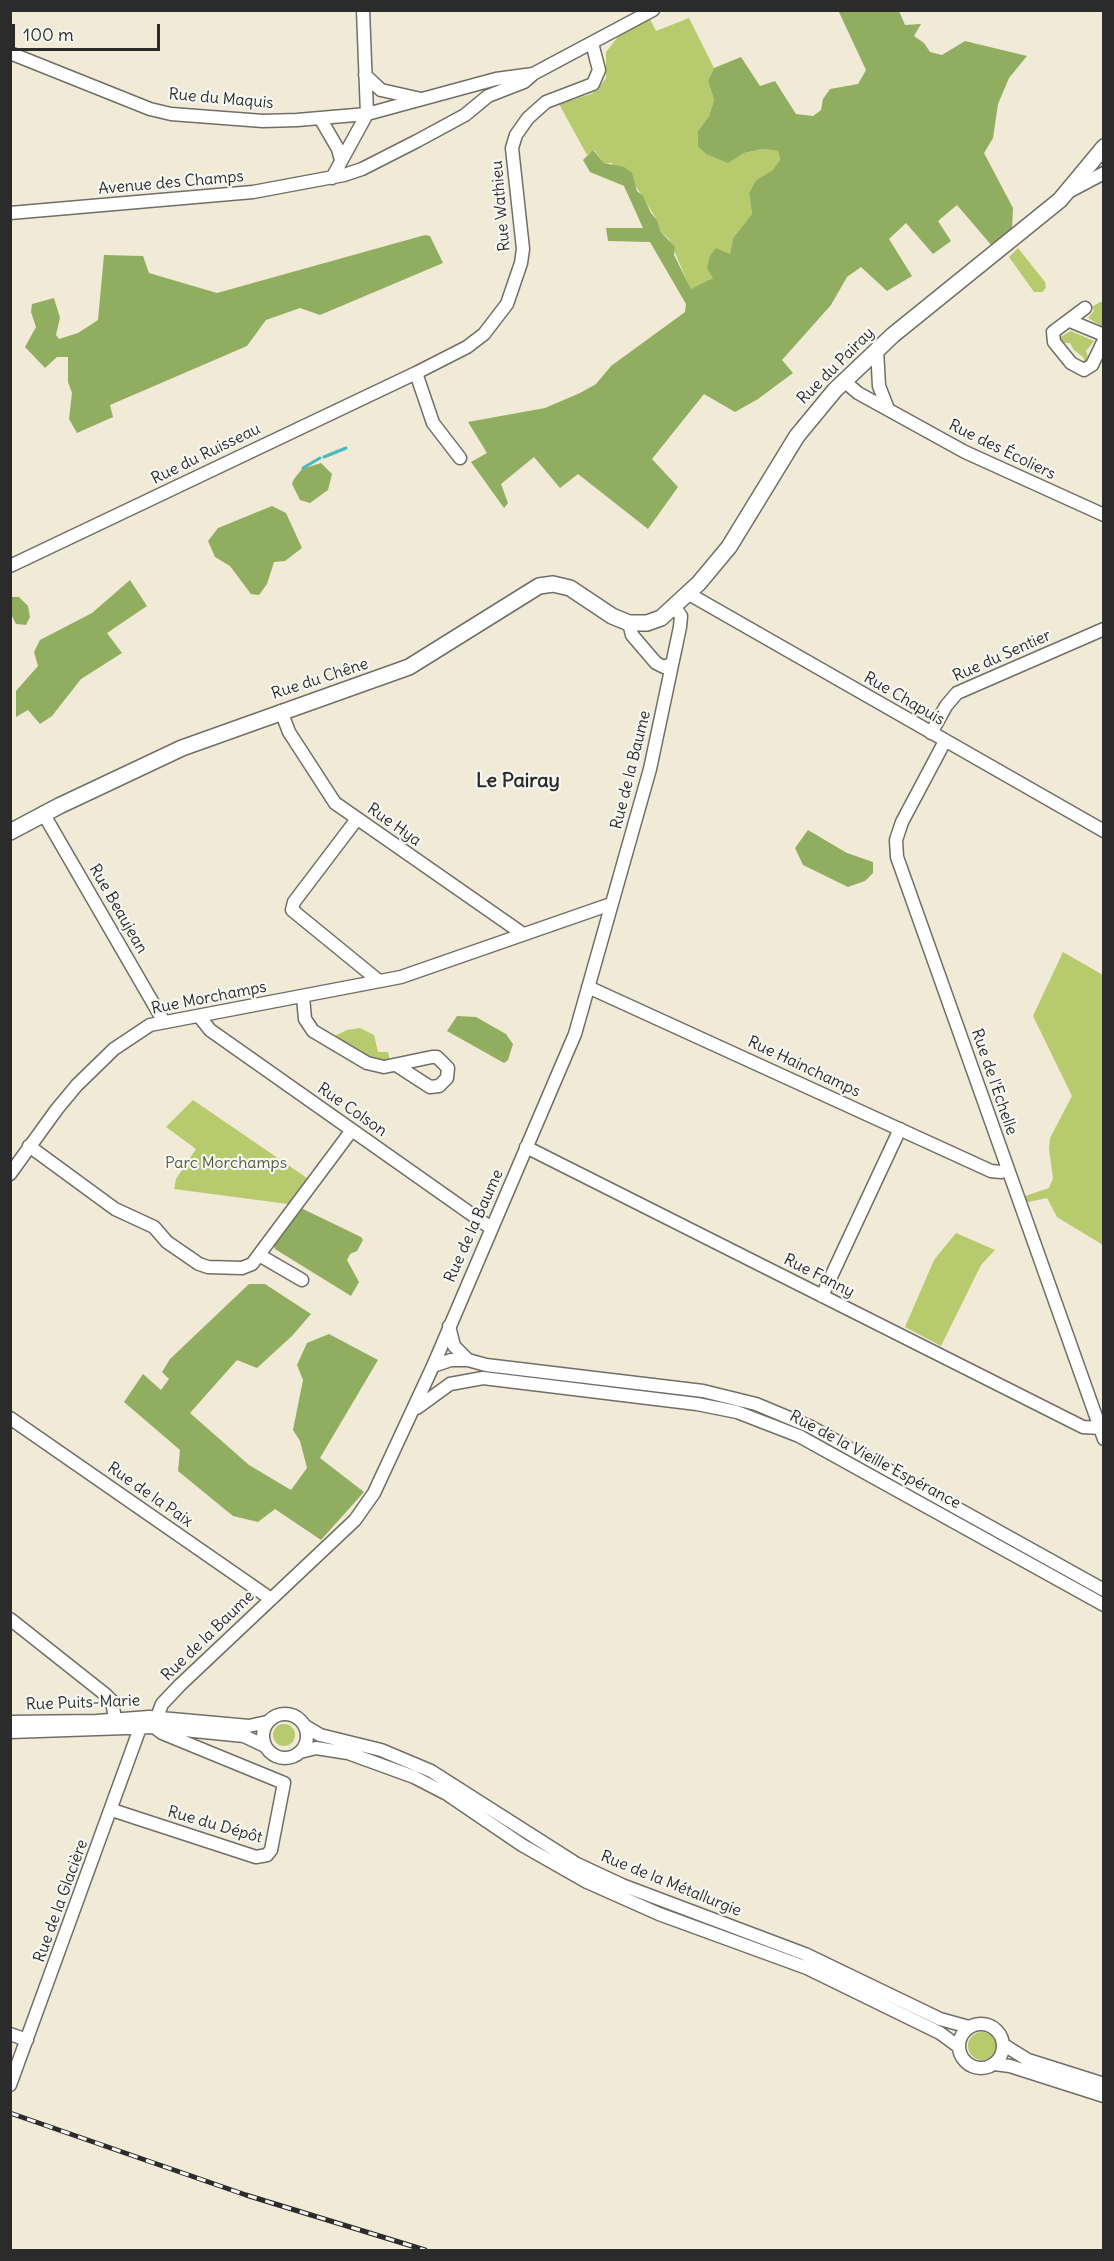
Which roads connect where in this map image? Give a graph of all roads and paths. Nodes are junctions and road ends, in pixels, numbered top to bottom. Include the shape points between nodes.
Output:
1 (363, 10) edge
2 (653, 10) edge
3 (592, 43) junction
4 (10, 53) edge
5 (533, 74) junction
6 (365, 75) junction
7 (460, 90) junction
8 (488, 96) junction
9 (422, 99) junction
10 (472, 107) junction
11 (367, 114) junction
12 (320, 118) junction
13 (1104, 147) edge
14 (340, 160) junction
15 (1085, 170) junction
16 (1102, 174) edge
17 (332, 178) junction
18 (1068, 192) junction
19 (10, 213) edge
20 (1085, 308) dead end
21 (1070, 321) junction
22 (1104, 335) edge
23 (1104, 340) edge
24 (876, 349) junction
25 (416, 373) junction
26 (844, 381) junction
27 (888, 409) junction
28 (460, 458) dead end
29 (1104, 515) edge
30 (10, 566) edge
31 (689, 594) junction
32 (674, 606) junction
33 (629, 623) junction
34 (1104, 629) edge
35 (671, 664) junction
36 (281, 711) junction
37 (931, 733) junction
38 (945, 741) junction
39 (43, 813) junction
40 (357, 819) junction
41 (1104, 831) edge
42 (10, 832) edge
43 (611, 903) junction
44 (523, 934) junction
45 (380, 981) junction
46 (588, 987) junction
47 (303, 997) junction
48 (199, 1016) junction
49 (164, 1022) junction
50 (396, 1065) dead end
51 (900, 1129) junction
52 (352, 1130) junction
53 (29, 1146) junction
54 (526, 1147) junction
55 (1008, 1170) junction
56 (10, 1174) edge
57 (491, 1228) junction
58 (259, 1255) junction
59 (302, 1280) dead end
60 (822, 1296) junction
61 (448, 1325) junction
62 (468, 1360) junction
63 (433, 1366) junction
64 (410, 1415) junction
65 (10, 1418) edge
66 (1102, 1433) edge
67 (1104, 1590) edge
68 (271, 1599) junction
69 (1104, 1605) edge
70 (10, 1619) edge
71 (115, 1719) junction
72 (10, 1722) edge
73 (155, 1722) junction
74 (267, 1722) junction
75 (305, 1726) junction
76 (140, 1728) junction
77 (10, 1732) edge
78 (265, 1746) junction
79 (300, 1752) junction
80 (112, 1810) junction
81 (969, 2027) junction
82 (10, 2034) edge
83 (27, 2040) junction
84 (1004, 2045) junction
85 (959, 2047) junction
86 (994, 2064) junction
87 (1104, 2084) edge
88 (10, 2085) edge
89 (1104, 2096) edge

1 - 6 street
2 - 3 street, Avenue des Champs
3 - 5 street, Avenue des Champs
3 - 25 street, Rue Wathieu via 599,70 593,84 546,102 516,135 512,148 523,249 518,277 507,304 484,334 468,347
4 - 12 street, Rue du Maquis via 171,114 263,121
5 - 7 street, Rue du Maquis via 505,77
5 - 8 street, Avenue des Champs via 524,82
6 - 9 street via 381,90
6 - 11 street
7 - 8 street
7 - 9 street, Rue du Maquis
7 - 10 street via 472,97
8 - 10 street, Avenue des Champs
9 - 11 street, Rue du Maquis
10 - 17 street, Avenue des Champs via 460,118 370,165
11 - 12 street, Rue du Maquis
11 - 14 street
12 - 14 street via 335,142
13 - 15 main road, Rue du Pairay
14 - 17 street
15 - 16 street via 1088,178
15 - 18 main road, Rue du Pairay
16 - 18 street
17 - 19 street, Avenue des Champs via 253,192
18 - 24 main road, Rue du Pairay
20 - 21 street
21 - 22 street
21 - 23 street via 1052,337 1077,367 1084,370 1092,365
24 - 26 main road, Rue du Pairay
24 - 27 street via 879,386
25 - 28 street via 433,423
25 - 30 street, Rue du Ruisseau
26 - 27 street, Rue des Écoliers
26 - 31 main road, Rue du Pairay via 796,436 734,541
27 - 29 street, Rue des Écoliers via 986,462
31 - 32 main road, Rue du Pairay
31 - 37 street, Rue Chapuis
32 - 33 main road, Rue du Pairay via 654,621
32 - 35 street, Rue de la Baume via 681,621
33 - 35 street via 632,635 656,663 664,667
33 - 36 main road, Rue du Chêne via 570,588 539,586 409,667
34 - 37 street, Rue du Sentier via 957,693
35 - 43 street, Rue de la Baume via 650,769
36 - 39 main road, Rue du Chêne via 182,748
36 - 40 street, Rue Hya via 289,732 335,803
37 - 38 street, Rue Chapuis
38 - 41 street, Rue Chapuis
38 - 55 street, Rue de l'Echelle via 902,822 896,849
39 - 42 main road, Rue du Chêne
39 - 49 street, Rue Beaujean
40 - 44 street, Rue Hya
40 - 45 street via 294,902 292,910
43 - 44 street, Rue Morchamps
43 - 46 street, Rue de la Baume
44 - 45 street, Rue Morchamps
45 - 47 street, Rue Morchamps
46 - 51 street, Rue Hainchamps
46 - 54 street, Rue de la Baume via 575,1034
47 - 48 street, Rue Morchamps
47 - 50 street via 305,1018 316,1034 372,1066
48 - 49 street, Rue Morchamps
48 - 52 street, Rue Colson via 210,1030
49 - 53 street, Rue Morchamps via 133,1034 105,1056 64,1099
51 - 55 street, Rue Hainchamps via 991,1171
51 - 60 street
52 - 57 street, Rue Colson
52 - 58 street
53 - 56 street, Rue Morchamps
53 - 58 street via 115,1209 154,1227 167,1242 203,1266 248,1267
54 - 57 street, Rue de la Baume
54 - 60 street, Rue Fanny
55 - 66 street, Rue de l'Echelle
57 - 61 street, Rue de la Baume
58 - 59 street
60 - 66 street, Rue Fanny
61 - 62 street via 454,1346
61 - 63 street, Rue de la Baume
62 - 63 street
62 - 67 street, Rue de la Vieille Espérance via 703,1391 771,1410 827,1436
63 - 64 street, Rue de la Baume
64 - 68 street, Rue de la Baume via 364,1509
64 - 69 street, Rue de la Vieille Espérance via 442,1388 483,1378 736,1412 799,1436
65 - 68 street, Rue de la Paix
68 - 73 street, Rue de la Baume via 174,1691 162,1704
70 - 71 street via 106,1695 112,1701
71 - 72 street, Rue Puits-Marie
71 - 73 street, Rue Puits-Marie
73 - 74 street, Rue de la Métallurgie via 245,1726
73 - 76 street, Rue Puits-Marie
73 - 78 street, Rue de la Métallurgie via 244,1736
73 - 80 street, Rue du Dépôt via 162,1733 284,1783 271,1850 260,1858
74 - 75 street, Rue de la Métallurgie via 280,1713 294,1716
74 - 78 street
75 - 79 street via 306,1740
75 - 81 street, Rue de la Métallurgie via 320,1735 389,1753 431,1771 569,1859 626,1887 805,1954 940,2019
76 - 77 street, Rue Puits-Marie
76 - 80 street, Rue de la Glacière
78 - 79 street, Rue de la Métallurgie via 272,1754 284,1758
79 - 85 street, Rue de la Métallurgie via 316,1748 334,1750 407,1774 587,1882 816,1972 940,2032
80 - 83 street, Rue de la Glacière
81 - 84 street, Rue de la Métallurgie via 988,2024 999,2032
81 - 85 street via 961,2036
82 - 83 street
83 - 88 street, Rue de la Glacière
84 - 86 street
84 - 87 street, Rue de la Métallurgie via 1028,2060
85 - 86 street, Rue de la Métallurgie via 964,2059 975,2067
86 - 89 street, Rue de la Métallurgie

